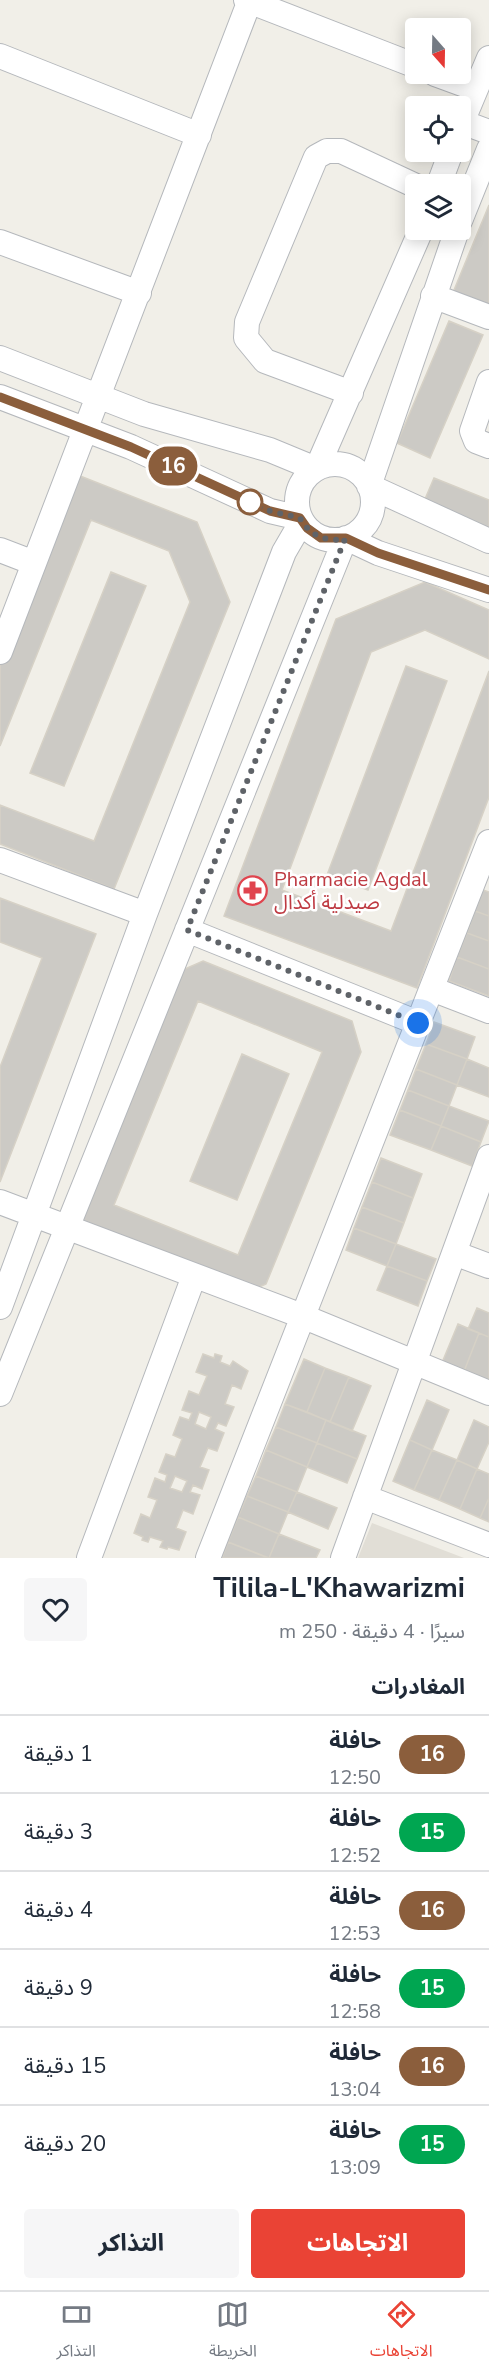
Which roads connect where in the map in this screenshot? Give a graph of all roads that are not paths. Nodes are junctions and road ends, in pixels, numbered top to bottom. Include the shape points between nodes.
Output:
1 (249, 0) edge
2 (0, 56) edge
3 (489, 58) edge
4 (405, 62) edge
5 (462, 84) edge
6 (476, 89) junction
7 (471, 101) edge
8 (471, 128) edge
9 (489, 132) edge
10 (198, 135) junction
11 (489, 149) edge
12 (405, 181) edge
13 (471, 194) edge
14 (417, 240) edge
15 (425, 240) edge
16 (453, 240) edge
17 (0, 242) edge
18 (447, 255) junction
19 (139, 293) junction
20 (433, 296) junction
21 (489, 317) edge
22 (0, 358) edge
23 (489, 382) edge
24 (351, 393) junction
25 (0, 397) edge
26 (99, 397) junction
27 (87, 429) junction
28 (489, 446) edge
29 (317, 469) junction
30 (369, 486) junction
31 (301, 520) junction
32 (346, 538) junction
33 (489, 541) edge
34 (0, 550) edge
35 (34, 563) junction
36 (489, 590) edge
37 (0, 652) edge
38 (489, 842) edge
39 (0, 860) edge
40 (145, 914) junction
41 (187, 930) junction
42 (432, 989) junction
43 (489, 1011) edge
44 (418, 1023) junction
45 (489, 1157) edge
46 (0, 1202) edge
47 (35, 1216) junction
48 (65, 1227) junction
49 (454, 1253) junction
50 (489, 1266) edge
51 (194, 1276) junction
52 (0, 1306) edge
53 (302, 1316) junction
54 (414, 1362) junction
55 (489, 1393) edge
56 (0, 1394) edge
57 (365, 1497) junction
58 (489, 1545) edge
59 (89, 1558) edge
60 (208, 1558) edge
61 (343, 1558) edge

1 - 4 street
1 - 10 street
2 - 10 street
3 - 6 street
5 - 6 street
6 - 7 street
8 - 9 street
10 - 19 street
11 - 13 street
12 - 24 street via 341,151 327,151 316,158 247,322 246,338 265,361
14 - 24 street
15 - 18 street
16 - 18 street
17 - 19 street
18 - 20 street
19 - 26 street
20 - 21 street
20 - 30 street
22 - 26 street
23 - 28 street via 472,431 476,441
24 - 29 street
25 - 27 street
26 - 27 street
26 - 29 street via 270,450
27 - 31 street via 270,511
27 - 35 street
29 - 30 street via 347,466 362,475
29 - 31 street via 298,490
30 - 32 street via 373,496 370,518 356,534
30 - 33 street
31 - 32 street via 321,538
31 - 40 street via 282,558
32 - 36 street via 378,553
32 - 41 street
34 - 35 street
35 - 37 street
38 - 42 street
39 - 40 street
40 - 47 street
41 - 44 street
41 - 48 street
42 - 43 street
42 - 44 street
44 - 53 street
45 - 49 street
46 - 47 street
47 - 48 street
47 - 52 street
48 - 51 street
48 - 56 street
49 - 50 street
49 - 54 street
51 - 53 street
51 - 59 street
53 - 54 street
53 - 60 street
54 - 55 street
54 - 57 street
57 - 58 street
57 - 61 street

